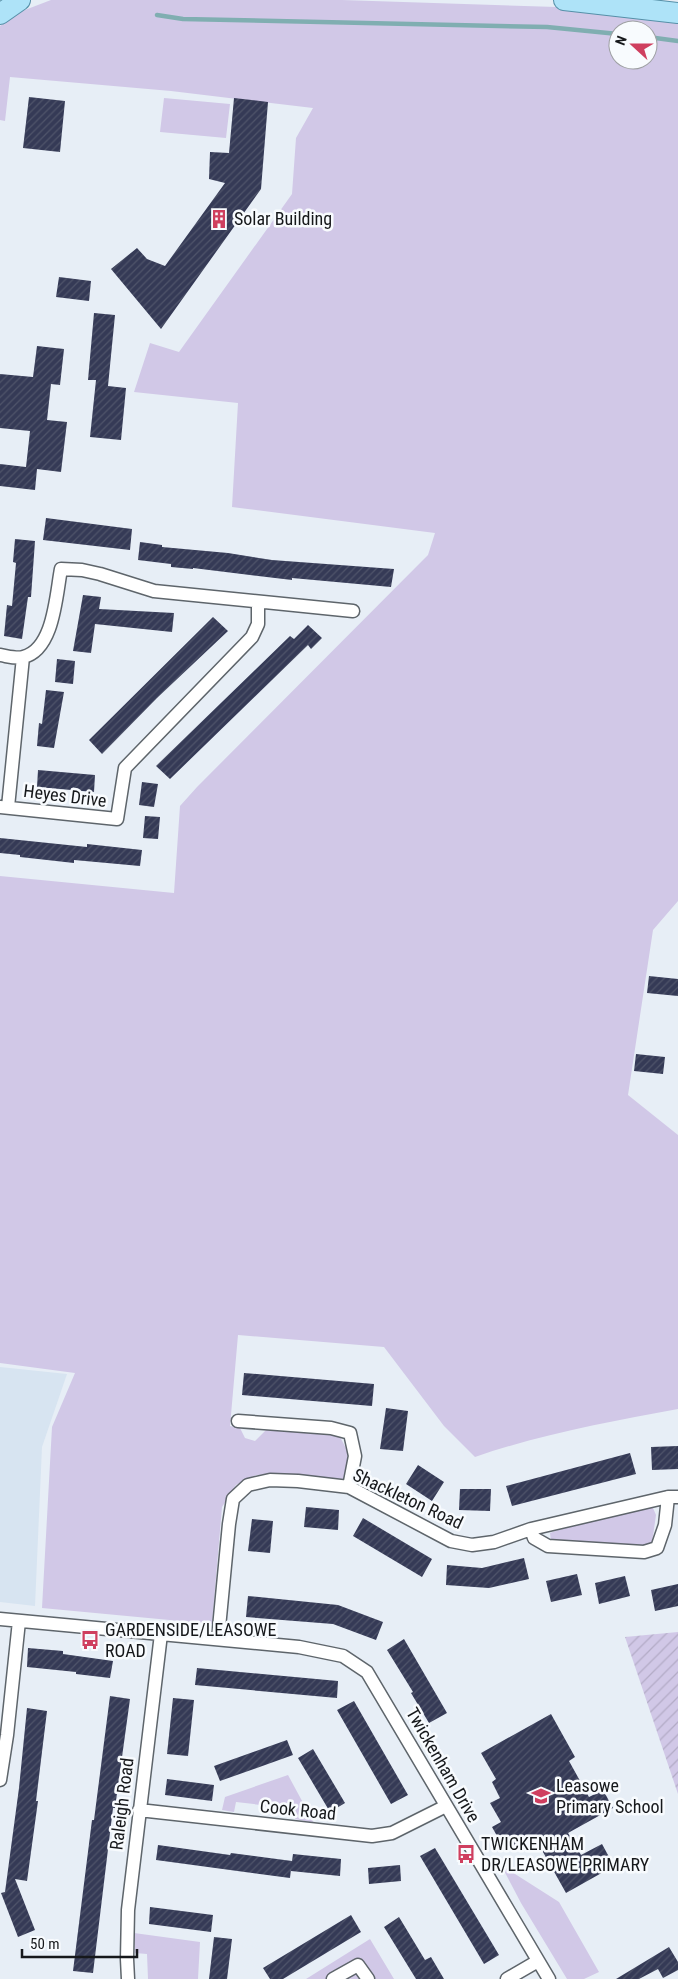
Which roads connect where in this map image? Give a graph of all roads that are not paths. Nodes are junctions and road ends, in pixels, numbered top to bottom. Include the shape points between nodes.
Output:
1 (20, 0) edge
2 (564, 0) edge
3 (678, 13) edge
4 (0, 14) edge
5 (258, 602) junction
6 (353, 611) dead end
7 (0, 655) edge
8 (23, 657) junction
9 (4, 807) edge
10 (238, 1420) dead end
11 (349, 1487) junction
12 (673, 1497) edge
13 (530, 1529) junction
14 (0, 1619) edge
15 (19, 1621) junction
16 (161, 1634) junction
17 (218, 1638) junction
18 (4, 1741) edge
19 (0, 1780) edge
20 (446, 1806) junction
21 (139, 1810) junction
22 (538, 1961) junction
23 (128, 1979) edge
24 (333, 1979) edge
25 (368, 1979) edge
26 (507, 1979) edge
27 (548, 1979) edge

1 - 4 main road
2 - 3 main road
5 - 6 street
5 - 8 street via 154,591 100,574 61,569 49,633 38,649
5 - 9 street, Heyes Drive via 258,624 252,637 125,768 117,820
7 - 8 street
8 - 9 street, Heyes Drive
10 - 11 street via 331,1428 350,1433 355,1456
11 - 13 street, Shackleton Road via 451,1541 472,1545 494,1542
11 - 17 street, Shackleton Road via 270,1480 248,1485 233,1499
12 - 13 street, Shackleton Road
12 - 13 street via 657,1548 644,1552 548,1546 534,1538
14 - 15 street
15 - 16 street
15 - 18 street
16 - 17 street
16 - 21 street, Raleigh Road
17 - 20 street, Twickenham Drive via 299,1647 343,1656 367,1672
18 - 19 street
20 - 21 street, Cook Road via 392,1833 372,1836
20 - 22 street, Twickenham Drive
21 - 23 street, Raleigh Road via 128,1910
22 - 26 street
22 - 27 street, Twickenham Drive
24 - 25 street via 358,1965

